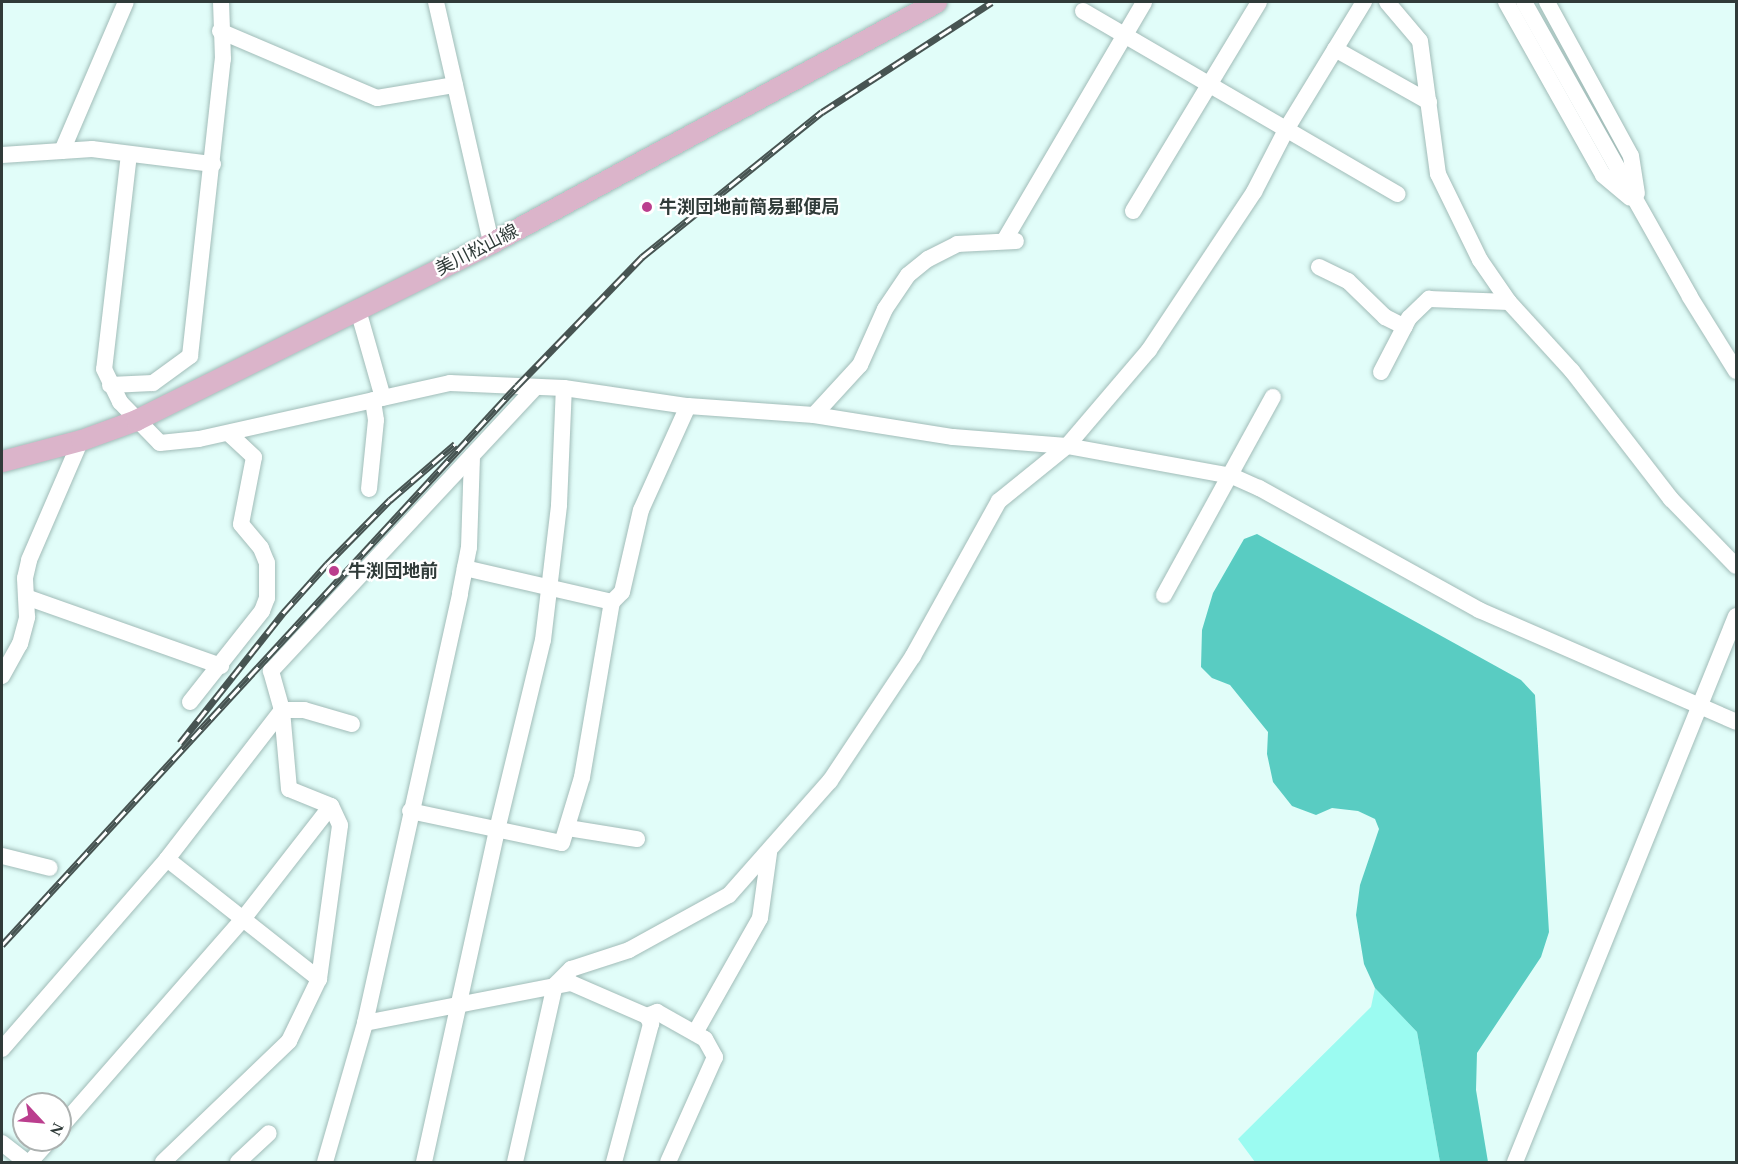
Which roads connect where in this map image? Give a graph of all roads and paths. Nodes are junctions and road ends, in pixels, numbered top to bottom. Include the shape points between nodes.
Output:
1 (126, 2) edge
2 (221, 2) edge
3 (436, 2) edge
4 (936, 2) edge
5 (1144, 2) edge
6 (1259, 2) edge
7 (1364, 2) edge
8 (1388, 2) edge
9 (1506, 2) edge
10 (1524, 2) edge
11 (1547, 2) edge
12 (1083, 11) dead end
13 (220, 31) junction
14 (1125, 35) junction
15 (1335, 49) junction
16 (1209, 84) junction
17 (455, 85) junction
18 (1429, 102) junction
19 (1287, 128) junction
20 (62, 151) junction
21 (129, 154) junction
22 (2, 155) edge
23 (213, 164) junction
24 (1398, 194) dead end
25 (1640, 207) junction
26 (1132, 211) dead end
27 (491, 243) junction
28 (1319, 267) dead end
29 (1509, 302) junction
30 (358, 310) junction
31 (1405, 327) junction
32 (1737, 371) edge
33 (1381, 372) dead end
34 (110, 385) junction
35 (535, 388) junction
36 (564, 388) junction
37 (1273, 397) dead end
38 (378, 399) junction
39 (688, 406) junction
40 (814, 415) junction
41 (136, 420) junction
42 (228, 433) junction
43 (81, 440) junction
44 (1067, 446) junction
45 (472, 456) junction
46 (2, 461) edge
47 (1232, 476) junction
48 (369, 489) dead end
49 (1737, 566) edge
50 (465, 568) junction
51 (552, 589) junction
52 (1164, 595) dead end
53 (26, 597) junction
54 (612, 602) junction
55 (1737, 616) edge
56 (221, 666) junction
57 (2, 676) edge
58 (190, 702) dead end
59 (1699, 706) junction
60 (282, 710) junction
61 (1737, 722) edge
62 (352, 724) dead end
63 (331, 806) junction
64 (410, 812) junction
65 (567, 828) junction
66 (497, 830) junction
67 (637, 839) dead end
68 (769, 853) junction
69 (2, 856) edge
70 (167, 859) junction
71 (50, 868) dead end
72 (243, 919) junction
73 (319, 979) junction
74 (555, 986) junction
75 (462, 1002) junction
76 (646, 1016) junction
77 (364, 1023) junction
78 (695, 1033) junction
79 (2, 1049) edge
80 (72, 1114) edge
81 (269, 1133) dead end
82 (2, 1143) edge
83 (28, 1162) edge
84 (163, 1162) edge
85 (238, 1162) edge
86 (325, 1162) edge
87 (424, 1162) edge
88 (515, 1162) edge
89 (614, 1162) edge
90 (668, 1162) edge
91 (1515, 1162) edge

1 - 20 street
2 - 13 street
3 - 17 street
4 - 27 main road, 美川松山線
5 - 14 street
6 - 16 street
7 - 15 street
8 - 18 street via 1420,42
9 - 25 street via 1603,175
10 - 25 street
11 - 25 street via 1631,156
12 - 14 street
13 - 17 street via 377,98
13 - 23 street via 224,59
14 - 16 street
14 - 40 street via 1010,241 957,244 908,275 885,309 860,365
15 - 18 street
15 - 19 street
16 - 19 street
16 - 26 street
17 - 27 street
18 - 29 street via 1438,174 1480,260
19 - 24 street
19 - 44 street via 1254,192 1149,350
20 - 21 street via 92,149
20 - 22 street
21 - 23 street
21 - 34 street via 104,369
23 - 34 street via 190,356 153,383
25 - 32 street
27 - 30 main road, 美川松山線
28 - 31 street via 1348,281 1385,316
29 - 31 street via 1429,299
29 - 49 street via 1572,371 1677,506
30 - 38 street
30 - 41 main road, 美川松山線
31 - 33 street
34 - 41 street
35 - 36 street
35 - 38 street via 450,383
35 - 45 street
36 - 39 street
36 - 51 street
37 - 47 street
38 - 42 street
38 - 48 street
39 - 40 street
39 - 54 street via 641,510 622,592
40 - 44 street via 953,437
41 - 42 street via 160,443
41 - 43 main road, 美川松山線
42 - 56 street via 254,457 241,524 261,548 268,582 262,611
43 - 46 main road, 美川松山線
43 - 53 street via 29,560
44 - 47 street
44 - 68 street via 999,501 913,656 830,782
45 - 50 street
45 - 60 street via 271,671
47 - 52 street
47 - 59 street via 1285,501 1479,610
50 - 51 street
50 - 64 street
51 - 54 street
51 - 66 street
53 - 56 street
53 - 57 street via 27,617 20,644
54 - 65 street via 582,777
55 - 59 street
56 - 58 street
59 - 61 street
59 - 91 street
60 - 62 street via 304,710
60 - 63 street via 290,789
60 - 70 street
63 - 72 street
63 - 73 street via 340,825
64 - 66 street
64 - 77 street
65 - 66 street via 562,843
65 - 67 street
66 - 75 street
68 - 74 street via 729,895 629,950 571,969
68 - 78 street via 760,918
69 - 71 street
70 - 72 street
70 - 79 street
72 - 73 street
72 - 80 street
73 - 84 street via 288,1041
74 - 75 street
74 - 76 street via 571,983
74 - 88 street
75 - 77 street
75 - 87 street
76 - 78 street via 657,1012
76 - 89 street via 651,1024
77 - 86 street
78 - 90 street via 705,1039 715,1057
81 - 85 street
82 - 83 street

